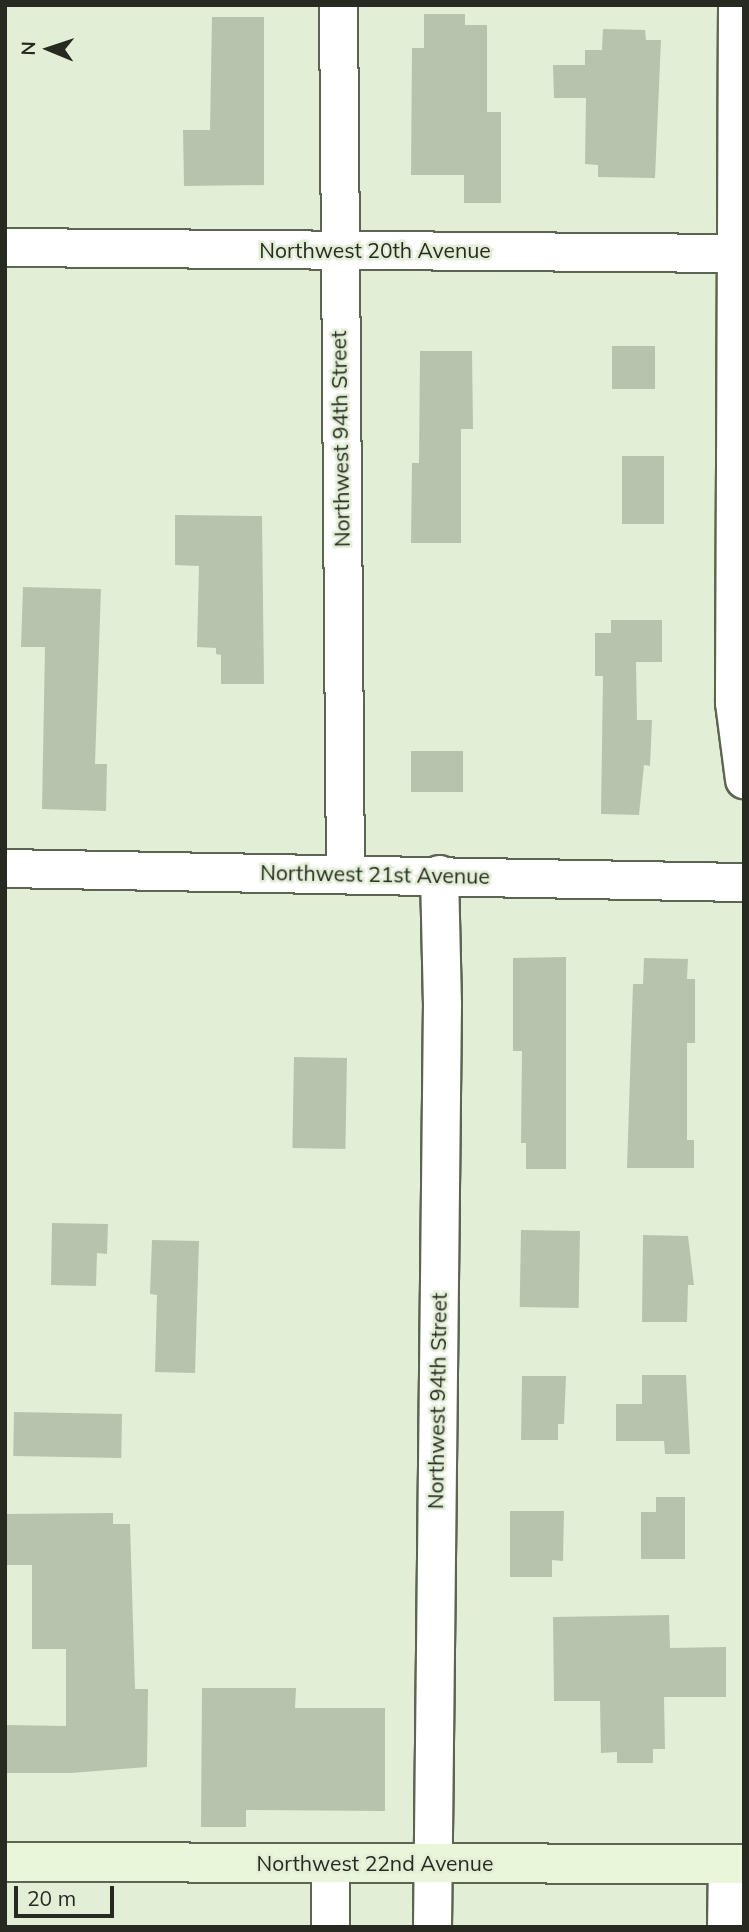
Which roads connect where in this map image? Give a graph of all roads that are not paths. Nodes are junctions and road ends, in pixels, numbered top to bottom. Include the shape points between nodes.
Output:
1 (338, 5) edge
2 (737, 5) edge
3 (5, 247) edge
4 (338, 250) junction
5 (740, 253) edge
6 (744, 779) edge
7 (5, 868) edge
8 (345, 873) junction
9 (439, 874) junction
10 (744, 882) edge
11 (5, 1862) edge
12 (330, 1863) junction
13 (432, 1863) junction
14 (735, 1864) edge
15 (330, 1927) edge
16 (432, 1927) edge
17 (726, 1927) edge

1 - 4 street, Northwest 94th Street
2 - 5 street
3 - 4 street, Northwest 20th Avenue
4 - 5 street, Northwest 20th Avenue
4 - 8 street, Northwest 94th Street
5 - 6 street via 734,702
7 - 8 street, Northwest 21st Avenue
8 - 9 street, Northwest 21st Avenue
9 - 10 street, Northwest 21st Avenue
9 - 13 street, Northwest 94th Street via 442,1005
11 - 12 main road, Northwest 22nd Avenue
12 - 13 main road, Northwest 22nd Avenue
12 - 15 street
13 - 14 main road, Northwest 22nd Avenue
13 - 16 street, Northwest 94th Street
14 - 17 street

